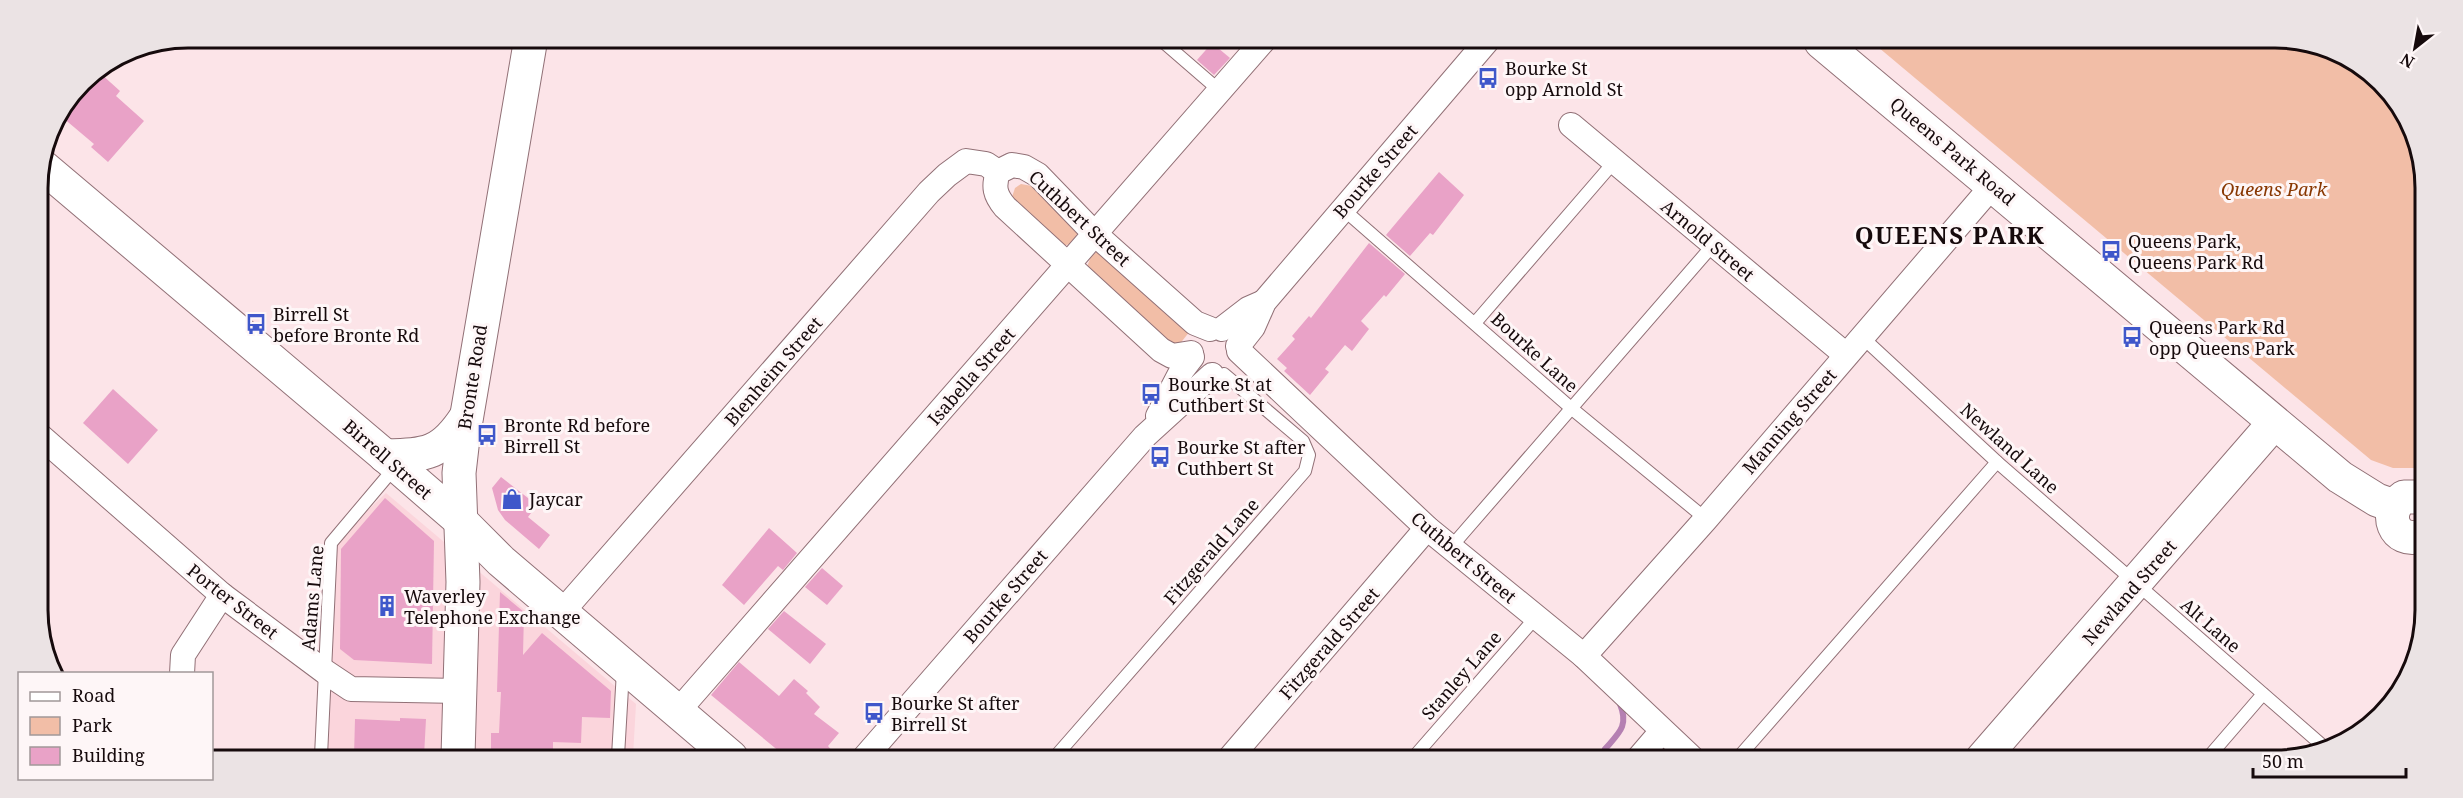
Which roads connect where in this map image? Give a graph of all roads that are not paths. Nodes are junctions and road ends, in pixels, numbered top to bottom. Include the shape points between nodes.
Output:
1 (529, 48) edge
2 (1170, 48) edge
3 (1257, 48) edge
4 (1477, 48) edge
5 (1828, 48) edge
6 (1220, 91) junction
7 (1571, 125) dead end
8 (1614, 162) junction
9 (49, 172) edge
10 (998, 172) junction
11 (1993, 185) junction
12 (1343, 209) junction
13 (1095, 234) junction
14 (1713, 245) junction
15 (1068, 266) junction
16 (1475, 323) junction
17 (1227, 339) junction
18 (1854, 346) junction
19 (1192, 355) junction
20 (1218, 375) junction
21 (1572, 408) junction
22 (466, 417) junction
23 (2274, 423) junction
24 (1145, 436) junction
25 (48, 443) edge
26 (391, 461) junction
27 (1997, 462) junction
28 (2407, 502) edge
29 (1706, 519) junction
30 (463, 523) junction
31 (1427, 528) junction
32 (2415, 538) edge
33 (1451, 547) junction
34 (2136, 583) junction
35 (222, 595) junction
36 (562, 612) junction
37 (1537, 616) junction
38 (1584, 656) junction
39 (624, 665) junction
40 (324, 671) junction
41 (182, 672) edge
42 (460, 691) junction
43 (2263, 694) junction
44 (678, 711) junction
45 (1662, 731) junction
46 (2319, 742) edge
47 (321, 750) edge
48 (458, 750) edge
49 (618, 750) edge
50 (723, 750) edge
51 (871, 750) edge
52 (1061, 750) edge
53 (1237, 750) edge
54 (1420, 750) edge
55 (1646, 750) edge
56 (1683, 750) edge
57 (1745, 750) edge
58 (1990, 750) edge
59 (2215, 750) edge

1 - 22 main road, Bronte Road
2 - 6 lane
3 - 6 street, Isabella Street
4 - 12 street, Bourke Street
5 - 11 main road, Queens Park Road
6 - 13 street, Isabella Street
7 - 8 street, Arnold Street
8 - 14 street, Arnold Street
8 - 16 lane
9 - 26 main road, Birrell Street
10 - 13 street, Cuthbert Street via 1012,165 1024,166 1038,175
10 - 15 street via 996,196
10 - 36 street, Blenheim Street via 966,161 929,192
11 - 18 street, Manning Street
11 - 23 main road, Queens Park Road
12 - 16 lane, Bourke Lane
12 - 17 street, Bourke Street via 1264,302 1253,327
13 - 15 street, Isabella Street
13 - 17 street, Cuthbert Street via 1195,323
14 - 18 street, Arnold Street
14 - 21 lane
15 - 19 street via 1161,350 1172,356
15 - 44 street, Isabella Street
16 - 21 lane, Bourke Lane
17 - 19 street via 1198,335
17 - 20 street via 1235,365
17 - 31 street, Cuthbert Street
18 - 27 lane, Newland Lane
18 - 29 street, Manning Street
19 - 20 street via 1199,370
19 - 24 street, Bourke Street
20 - 24 street, Bourke Street
20 - 52 lane, Fitzgerald Lane via 1303,441 1309,455 1305,471
21 - 29 lane, Bourke Lane
21 - 33 lane
22 - 26 main road via 454,436 438,448
22 - 30 main road, Bronte Road via 459,473
23 - 28 main road, Queens Park Road via 2340,477 2377,500
23 - 34 main road, Newland Street
24 - 51 street, Bourke Street
25 - 35 street, Porter Street
26 - 30 main road, Birrell Street
26 - 40 lane, Adams Lane via 331,543
27 - 34 lane, Newland Lane
27 - 57 lane
28 - 32 main road via 2391,513 2393,527 2403,536
29 - 38 street, Manning Street
30 - 36 main road, Birrell Street
30 - 42 main road, Bronte Road
31 - 33 street, Cuthbert Street
31 - 53 street, Fitzgerald Street
33 - 37 street, Cuthbert Street
34 - 43 lane, Alt Lane
34 - 58 main road, Newland Street
35 - 40 street, Porter Street
35 - 41 street via 183,655
36 - 39 main road, Birrell Street
37 - 38 street, Cuthbert Street
37 - 54 lane, Stanley Lane
38 - 45 street, Cuthbert Street
39 - 44 main road, Birrell Street
39 - 49 lane
40 - 42 street, Porter Street via 351,689
40 - 47 lane, Adams Lane
42 - 48 main road, Bronte Road
43 - 46 lane, Alt Lane
43 - 59 lane
44 - 50 main road, Birrell Street
45 - 55 street
45 - 56 street, Cuthbert Street

